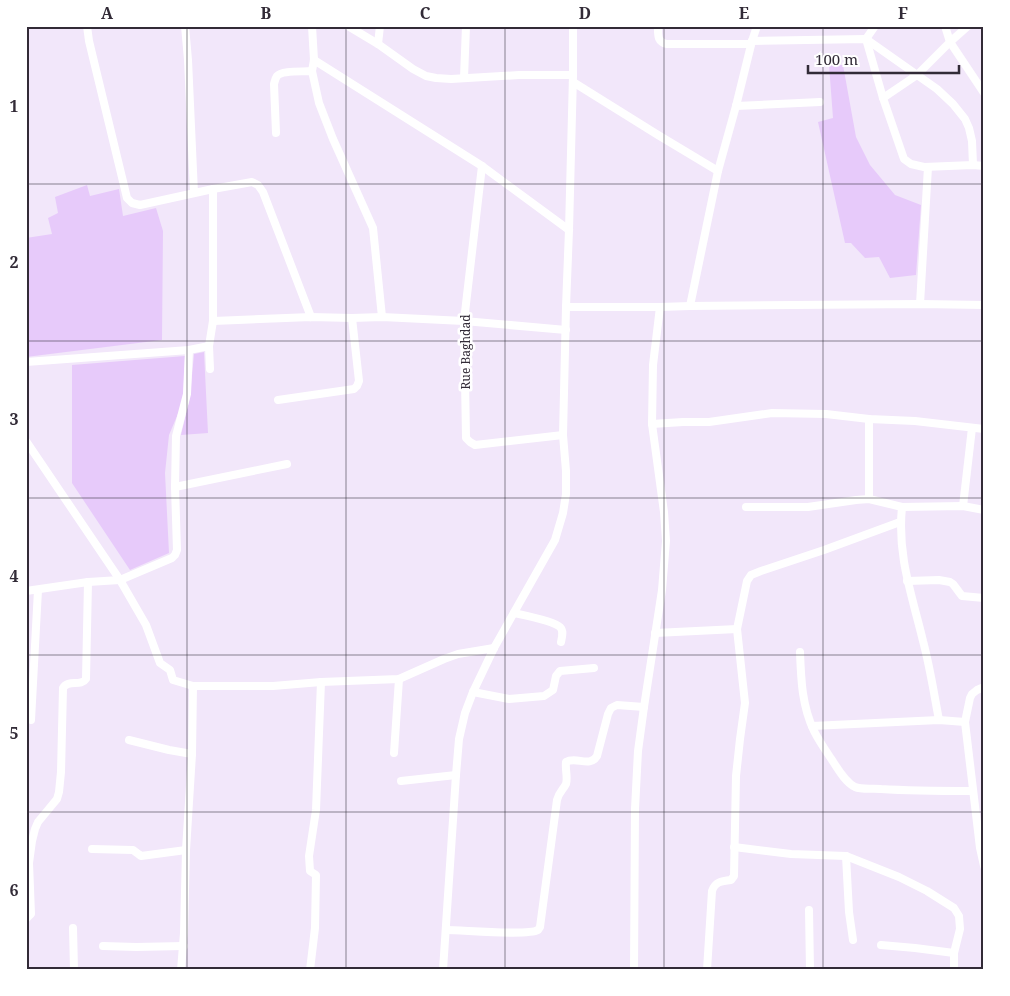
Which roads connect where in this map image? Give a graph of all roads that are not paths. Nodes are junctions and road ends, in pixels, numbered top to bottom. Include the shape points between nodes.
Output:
1 (87, 26) edge
2 (185, 26) edge
3 (312, 26) edge
4 (348, 26) edge
5 (380, 26) edge
6 (466, 26) edge
7 (572, 26) edge
8 (658, 26) edge
9 (757, 26) edge
10 (875, 26) edge
11 (945, 26) edge
12 (968, 26) edge
13 (866, 39) junction
14 (950, 42) junction
15 (752, 43) junction
16 (378, 44) junction
17 (314, 60) junction
18 (312, 71) junction
19 (917, 75) junction
20 (464, 78) junction
21 (573, 78) junction
22 (984, 93) edge
23 (883, 98) junction
24 (820, 102) dead end
25 (736, 106) junction
26 (276, 133) dead end
27 (973, 165) junction
28 (482, 166) junction
29 (984, 166) edge
30 (928, 167) junction
31 (718, 171) junction
32 (213, 189) junction
33 (194, 193) junction
34 (570, 230) junction
35 (920, 304) junction
36 (984, 304) edge
37 (690, 306) junction
38 (566, 307) junction
39 (660, 308) junction
40 (311, 316) junction
41 (382, 317) junction
42 (352, 318) junction
43 (464, 321) junction
44 (212, 322) junction
45 (566, 330) junction
46 (208, 346) junction
47 (189, 350) junction
48 (26, 362) edge
49 (210, 369) dead end
50 (278, 400) dead end
51 (869, 419) junction
52 (652, 424) junction
53 (972, 428) junction
54 (984, 429) edge
55 (563, 435) junction
56 (26, 441) edge
57 (287, 464) dead end
58 (174, 487) junction
59 (869, 499) junction
60 (963, 506) junction
61 (746, 507) dead end
62 (902, 507) junction
63 (984, 510) edge
64 (900, 522) junction
65 (120, 580) junction
66 (907, 581) junction
67 (88, 582) junction
68 (38, 590) junction
69 (26, 592) edge
70 (984, 598) edge
71 (514, 613) junction
72 (737, 629) junction
73 (656, 633) junction
74 (561, 642) dead end
75 (494, 648) junction
76 (800, 652) dead end
77 (594, 668) dead end
78 (398, 679) junction
79 (320, 682) junction
80 (193, 686) junction
81 (984, 687) edge
82 (473, 692) junction
83 (644, 707) junction
84 (30, 720) dead end
85 (939, 720) junction
86 (965, 722) junction
87 (812, 726) junction
88 (129, 740) dead end
89 (394, 753) dead end
90 (192, 754) junction
91 (456, 775) junction
92 (401, 781) dead end
93 (973, 791) junction
94 (734, 847) junction
95 (92, 849) dead end
96 (186, 850) junction
97 (846, 856) junction
98 (984, 866) edge
99 (809, 910) dead end
100 (26, 919) edge
101 (73, 928) dead end
102 (446, 930) junction
103 (853, 940) dead end
104 (881, 945) dead end
105 (103, 946) dead end
106 (184, 946) junction
107 (954, 953) junction
108 (74, 970) edge
109 (181, 970) edge
110 (310, 970) edge
111 (443, 970) edge
112 (634, 970) edge
113 (707, 970) edge
114 (810, 970) edge
115 (954, 970) edge

1 - 33 street via 126,198 132,204 140,205
2 - 33 street
3 - 17 street
4 - 16 street
5 - 16 street
6 - 20 street
7 - 21 street
8 - 15 street via 660,42 667,44
9 - 15 street
10 - 13 street
11 - 14 street
12 - 14 street
13 - 15 street
13 - 19 street
13 - 23 street
14 - 19 street
14 - 22 street
15 - 25 street
16 - 20 street via 426,76
17 - 18 street
17 - 28 street
18 - 26 street via 278,74 275,79
18 - 41 street via 319,103 373,228
19 - 23 street
19 - 27 street via 945,96 965,120 971,135
20 - 21 street via 519,75
21 - 31 street via 658,136
21 - 34 street
23 - 30 street via 904,159 916,166
24 - 25 street
25 - 31 street
27 - 29 street
27 - 30 street
28 - 34 street
28 - 43 street, Rue Baghdad
30 - 35 street
31 - 37 street
32 - 33 street
32 - 40 street via 252,182 258,185
32 - 44 street
34 - 38 street
35 - 36 street
35 - 37 street
37 - 39 street
38 - 39 street
38 - 45 street
39 - 52 street via 653,364
40 - 42 street
40 - 44 street
41 - 42 street
41 - 43 street
42 - 50 street via 357,386
43 - 45 street
43 - 55 street, Rue Baghdad via 466,438 475,445
44 - 46 street
45 - 55 street
46 - 47 street
46 - 49 street
47 - 48 street
47 - 58 street via 187,394 176,436
51 - 52 street via 826,414 772,414 709,422
51 - 53 street
51 - 59 street
52 - 73 street via 666,541
53 - 54 street
53 - 60 street
55 - 71 street via 566,494 563,513 555,540
56 - 65 street
57 - 58 street
58 - 65 street via 175,555
59 - 61 street via 808,507
59 - 62 street
60 - 62 street
60 - 63 street
62 - 64 street
64 - 66 street
64 - 72 street via 751,575
65 - 67 street
65 - 80 street via 146,625 160,663 170,670 172,680
66 - 70 street via 945,580 953,584 962,596
66 - 85 street via 924,642
67 - 68 street
67 - 100 street via 86,679 67,683 63,688 60,792 35,829 29,863 32,914
68 - 69 street
68 - 84 street
71 - 74 street via 558,625 562,633
71 - 75 street
72 - 73 street
72 - 94 street via 745,703 736,776
73 - 83 street
75 - 78 street via 444,658
75 - 82 street
76 - 87 street via 802,690
77 - 82 street via 560,672 553,690 544,696 509,698
78 - 79 street
78 - 89 street
79 - 80 street via 273,686
79 - 110 street via 316,810 309,856 310,870 316,875
80 - 90 street
81 - 86 street via 972,694
82 - 91 street via 459,739
83 - 102 street via 614,706 609,710 595,760 566,762 567,780 557,800 538,930 520,933
83 - 112 street via 635,809
85 - 86 street
85 - 87 street
86 - 93 street
87 - 93 street via 840,772 856,787
88 - 90 street
90 - 96 street
91 - 92 street
91 - 102 street
93 - 98 street
94 - 97 street
94 - 113 street via 733,879 718,882 712,891
95 - 96 street via 133,850 141,856
96 - 106 street
97 - 103 street
97 - 107 street via 899,877 954,908 960,921
99 - 114 street
101 - 108 street
102 - 111 street
104 - 107 street
105 - 106 street
106 - 109 street
107 - 115 street

